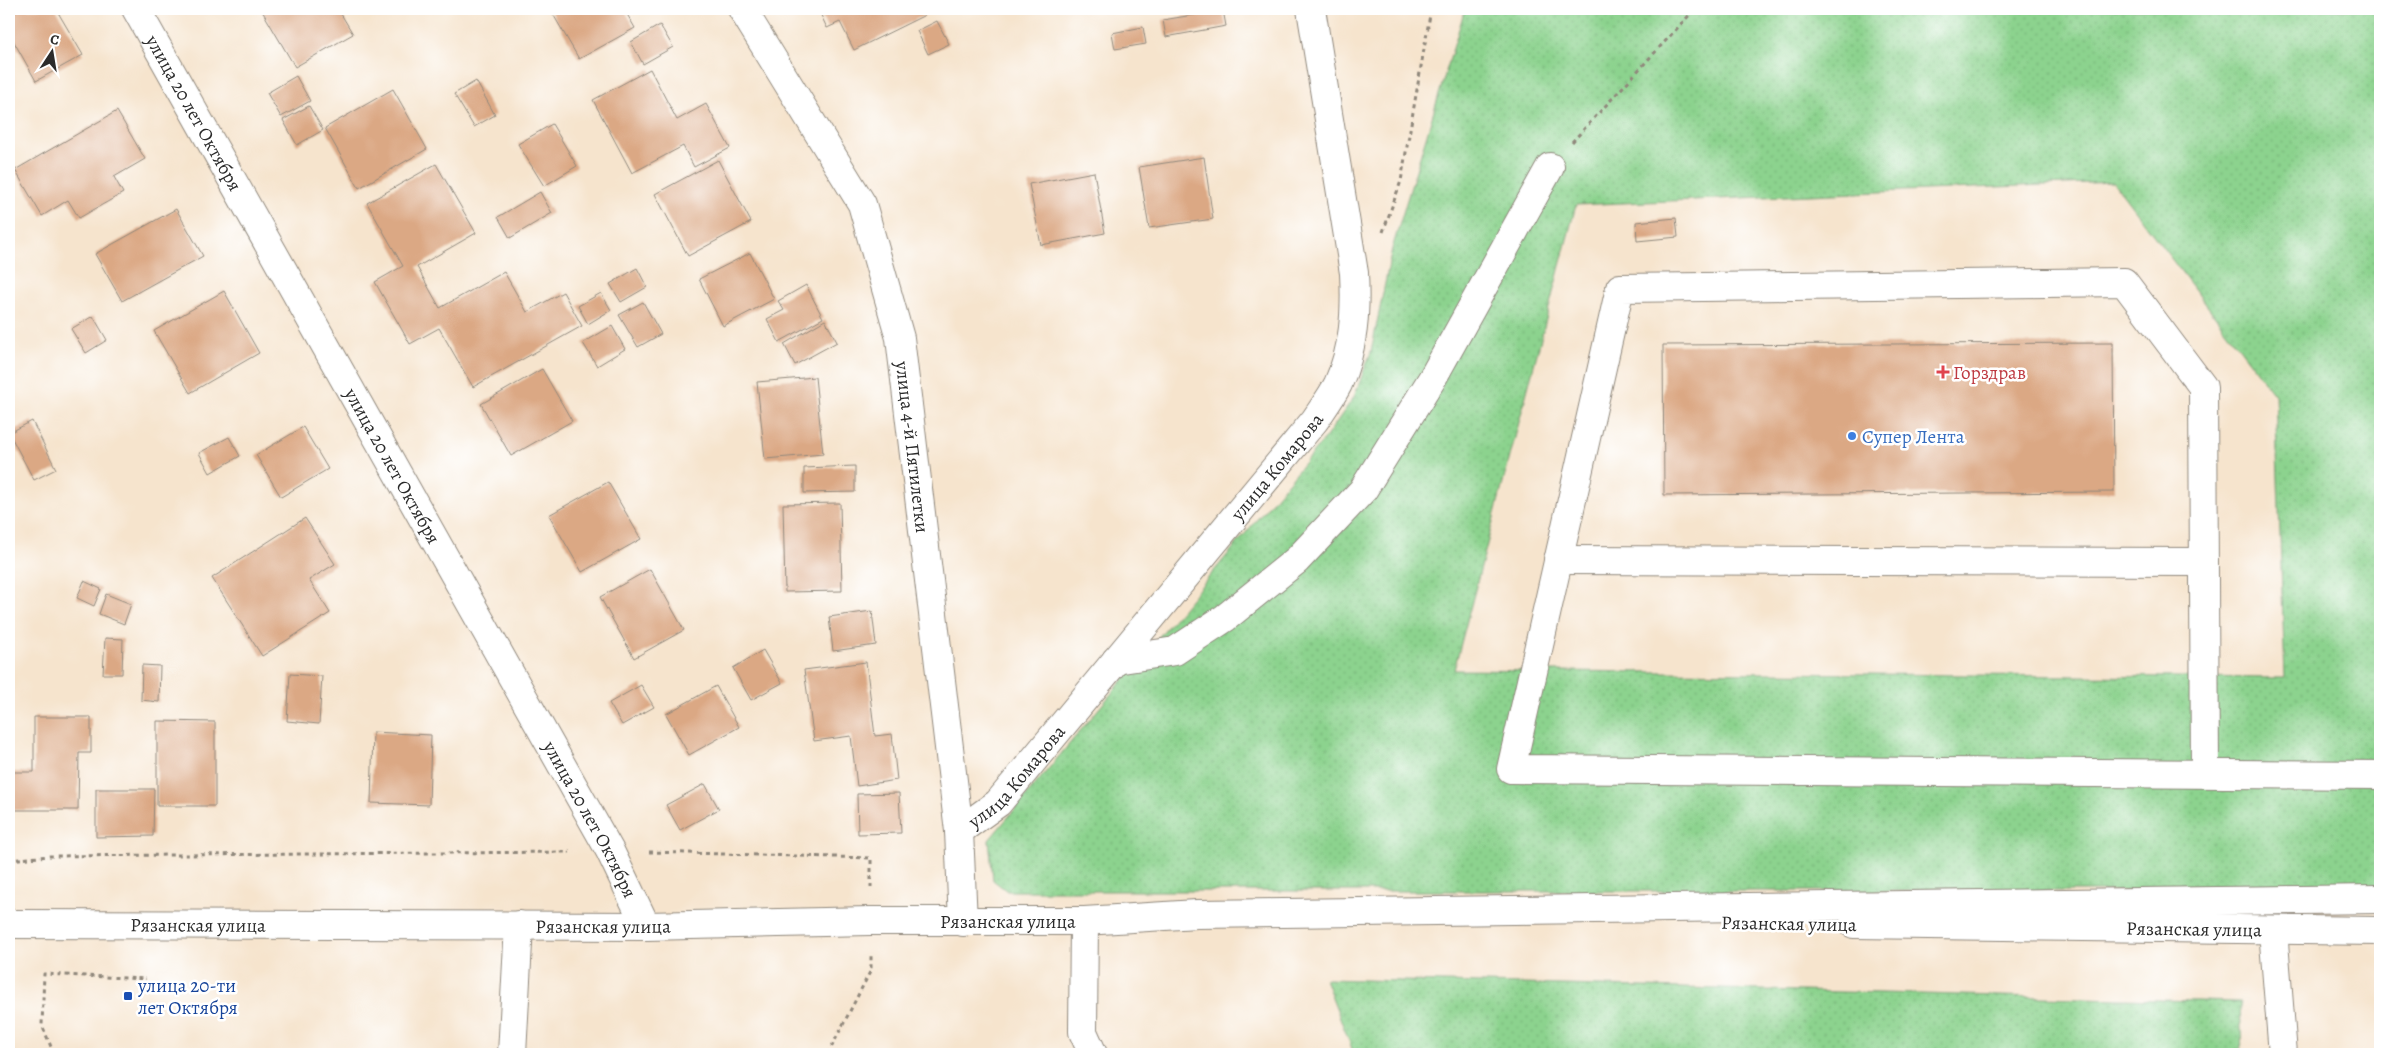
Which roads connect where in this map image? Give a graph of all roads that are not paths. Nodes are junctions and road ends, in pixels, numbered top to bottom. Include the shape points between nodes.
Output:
1 (136, 9) edge
2 (742, 9) edge
3 (1311, 9) edge
4 (1550, 166) road end
5 (1558, 560) junction
6 (2204, 562) junction
7 (1116, 660) junction
8 (2205, 774) junction
9 (2380, 775) edge
10 (959, 832) junction
11 (2380, 899) edge
12 (1197, 914) junction
13 (1084, 921) junction
14 (963, 922) junction
15 (9, 924) edge
16 (518, 925) junction
17 (646, 926) junction
18 (2273, 930) junction
19 (2380, 931) edge
20 (512, 1054) edge
21 (1093, 1054) edge
22 (2283, 1054) edge

1 - 17 main road, улица 20 лет Октября via 610,851
2 - 10 main road, улица 4-й Пятилетки via 862,204 900,338
3 - 7 main road, улица Комарова via 1354,274 1356,313 1349,352 1338,384 1315,420
4 - 7 main road via 1432,379 1363,490 1297,560 1226,618 1175,651
5 - 6 main road
5 - 6 main road via 1620,288 2124,282 2203,387
5 - 8 main road via 1510,769
6 - 8 main road
7 - 10 main road, улица Комарова via 998,803
8 - 9 main road
10 - 14 main road, улица 4-й Пятилетки
11 - 12 main road, Рязанская улица
12 - 13 main road, Рязанская улица
12 - 18 main road, Рязанская улица
13 - 14 main road, Рязанская улица
13 - 21 main road via 1083,1032
14 - 17 main road, Рязанская улица
15 - 16 main road, Рязанская улица
16 - 17 main road, Рязанская улица
16 - 20 main road
18 - 19 main road, Рязанская улица
18 - 22 main road

